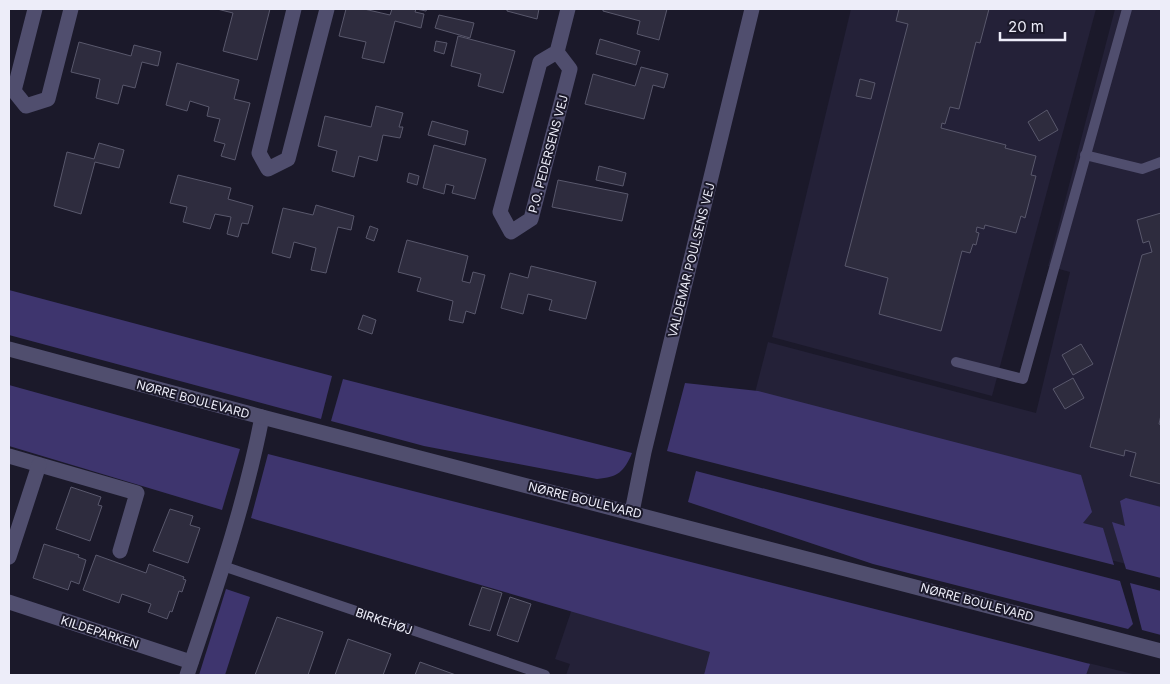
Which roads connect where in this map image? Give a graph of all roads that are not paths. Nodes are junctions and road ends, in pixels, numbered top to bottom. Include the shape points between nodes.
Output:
1 (35, 9) edge
2 (71, 9) edge
3 (294, 9) edge
4 (326, 9) edge
5 (568, 9) edge
6 (752, 9) edge
7 (1127, 9) edge
8 (557, 52) junction
9 (1085, 156) junction
10 (1161, 162) edge
11 (9, 349) edge
12 (956, 362) dead end
13 (262, 418) junction
14 (9, 456) edge
15 (39, 465) junction
16 (632, 512) junction
17 (120, 551) dead end
18 (9, 557) edge
19 (223, 566) junction
20 (9, 602) edge
21 (1161, 651) edge
22 (189, 669) edge
23 (545, 675) edge

1 - 2 street via 14,91 26,106 48,99
3 - 4 street via 259,153 268,169 288,159
5 - 8 street
6 - 16 street, VALDEMAR POULSENS VEJ
7 - 9 lane
8 - 8 street, P.O. PEDERSENS VEJ via 540,62 500,212 511,232 531,219 568,79 570,69
9 - 10 lane via 1142,169
9 - 12 lane via 1023,379
11 - 13 street, NØRRE BOULEVARD
13 - 16 street, NØRRE BOULEVARD
13 - 19 street
14 - 15 street
15 - 17 street via 137,493
15 - 18 street
16 - 21 street, NØRRE BOULEVARD
19 - 22 street
19 - 23 lane, BIRKEHØJ
20 - 22 street, KILDEPARKEN

